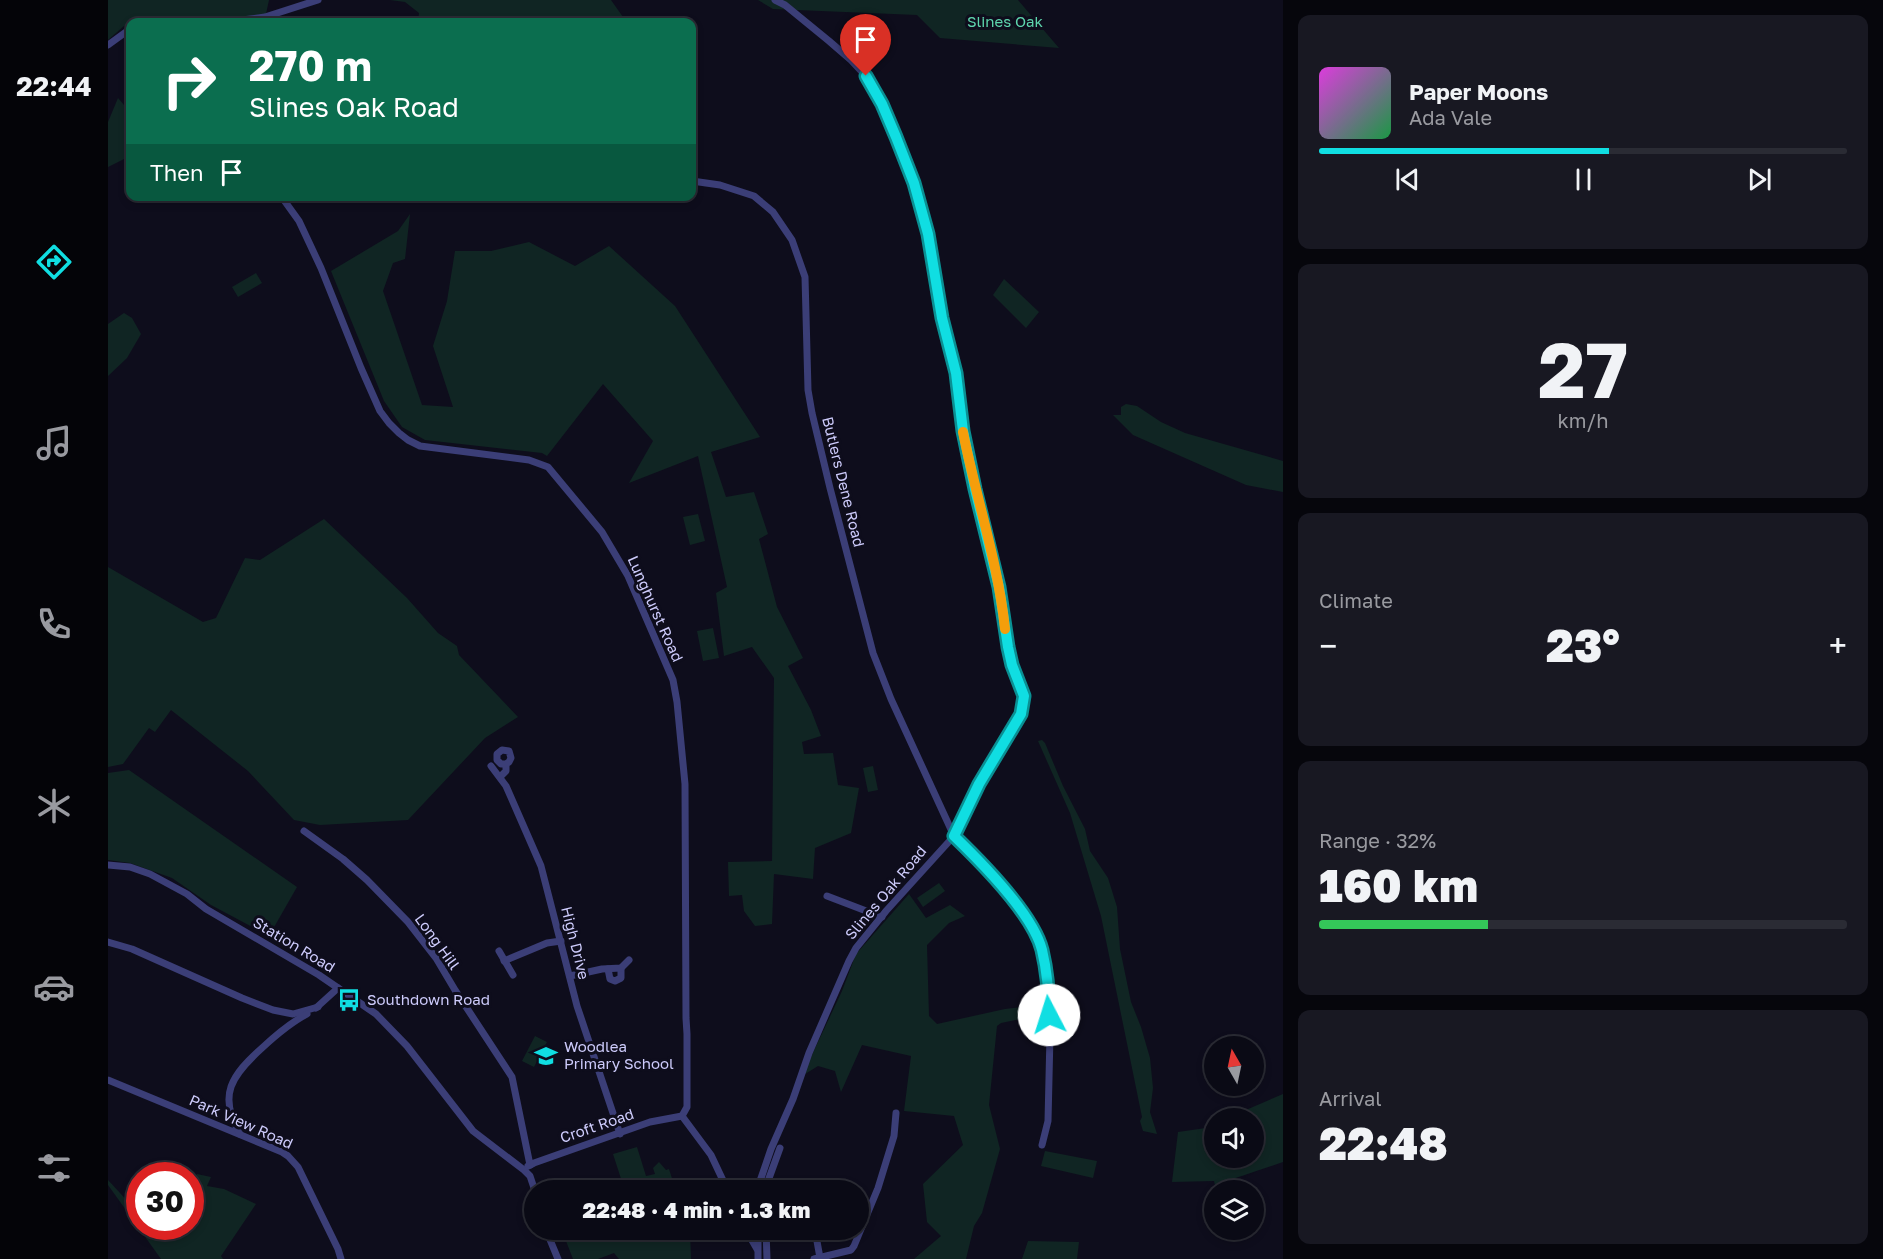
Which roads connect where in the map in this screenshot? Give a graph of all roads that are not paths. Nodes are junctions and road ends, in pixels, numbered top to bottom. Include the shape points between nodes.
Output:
1 (318, 0) edge
2 (775, 0) edge
3 (262, 18) edge
4 (126, 32) edge
5 (108, 45) edge
6 (696, 182) edge
7 (285, 201) edge
8 (506, 764) dead end
9 (491, 766) dead end
10 (501, 777) junction
11 (304, 831) dead end
12 (954, 836) junction
13 (108, 865) edge
14 (827, 896) dead end
15 (882, 916) junction
16 (561, 941) junction
17 (108, 942) edge
18 (499, 951) dead end
19 (629, 960) dead end
20 (504, 961) junction
21 (621, 968) junction
22 (609, 969) junction
23 (513, 975) dead end
24 (570, 976) junction
25 (338, 988) junction
26 (318, 1007) junction
27 (108, 1080) edge
28 (896, 1113) dead end
29 (682, 1116) junction
30 (240, 1134) junction
31 (620, 1134) junction
32 (1042, 1145) dead end
33 (780, 1148) dead end
34 (527, 1168) junction
35 (531, 1180) edge
36 (723, 1180) edge
37 (760, 1180) edge
38 (769, 1180) edge
39 (550, 1240) edge
40 (751, 1240) edge
41 (766, 1240) edge
42 (816, 1240) edge
43 (758, 1255) edge
44 (817, 1258) edge
45 (341, 1259) edge
46 (558, 1259) edge
47 (766, 1259) edge

1 - 3 street
2 - 12 street, Slines Oak Road via 830,41 866,76 896,137 928,234 975,489 999,587 1012,665 1024,696 1021,714 979,784
4 - 5 street
6 - 12 street, Butlers Dene Road via 754,196 773,212 792,240 805,277 812,412 873,653
7 - 29 street, Lunghurst Road via 299,221 321,268 388,423 420,446 529,460 548,467 602,532 628,576 673,680 682,747 687,1034 687,1107
8 - 10 street
9 - 10 street, High Drive
10 - 16 street, High Drive via 541,866
11 - 34 street, Long Hill via 367,880 436,958 512,1077
12 - 15 street, Slines Oak Road
12 - 32 street, Butlers Dene Road via 1004,888 1031,926 1041,948 1050,1035 1048,1121
13 - 25 street, Station Road via 130,867 159,879
14 - 15 street
15 - 37 street, Slines Oak Road via 849,961
16 - 20 street
16 - 24 street, High Drive
17 - 26 street via 273,1010 293,1014
18 - 20 street
19 - 21 street
20 - 23 street
21 - 22 street
21 - 22 street via 621,978 615,981 610,979
22 - 24 street
24 - 31 street, High Drive
25 - 26 street
25 - 34 street, Station Road via 393,1031 473,1131
26 - 30 street via 273,1038 236,1074 229,1105
27 - 30 street, Park View Road
28 - 44 street via 894,1136 878,1188 854,1246
29 - 31 street, Croft Road via 650,1122
29 - 36 street via 711,1155
30 - 45 street, Park View Road via 294,1161
31 - 34 street, Croft Road
33 - 38 street
34 - 35 street, Station Road
39 - 46 street
40 - 43 street
41 - 47 street
42 - 44 street

